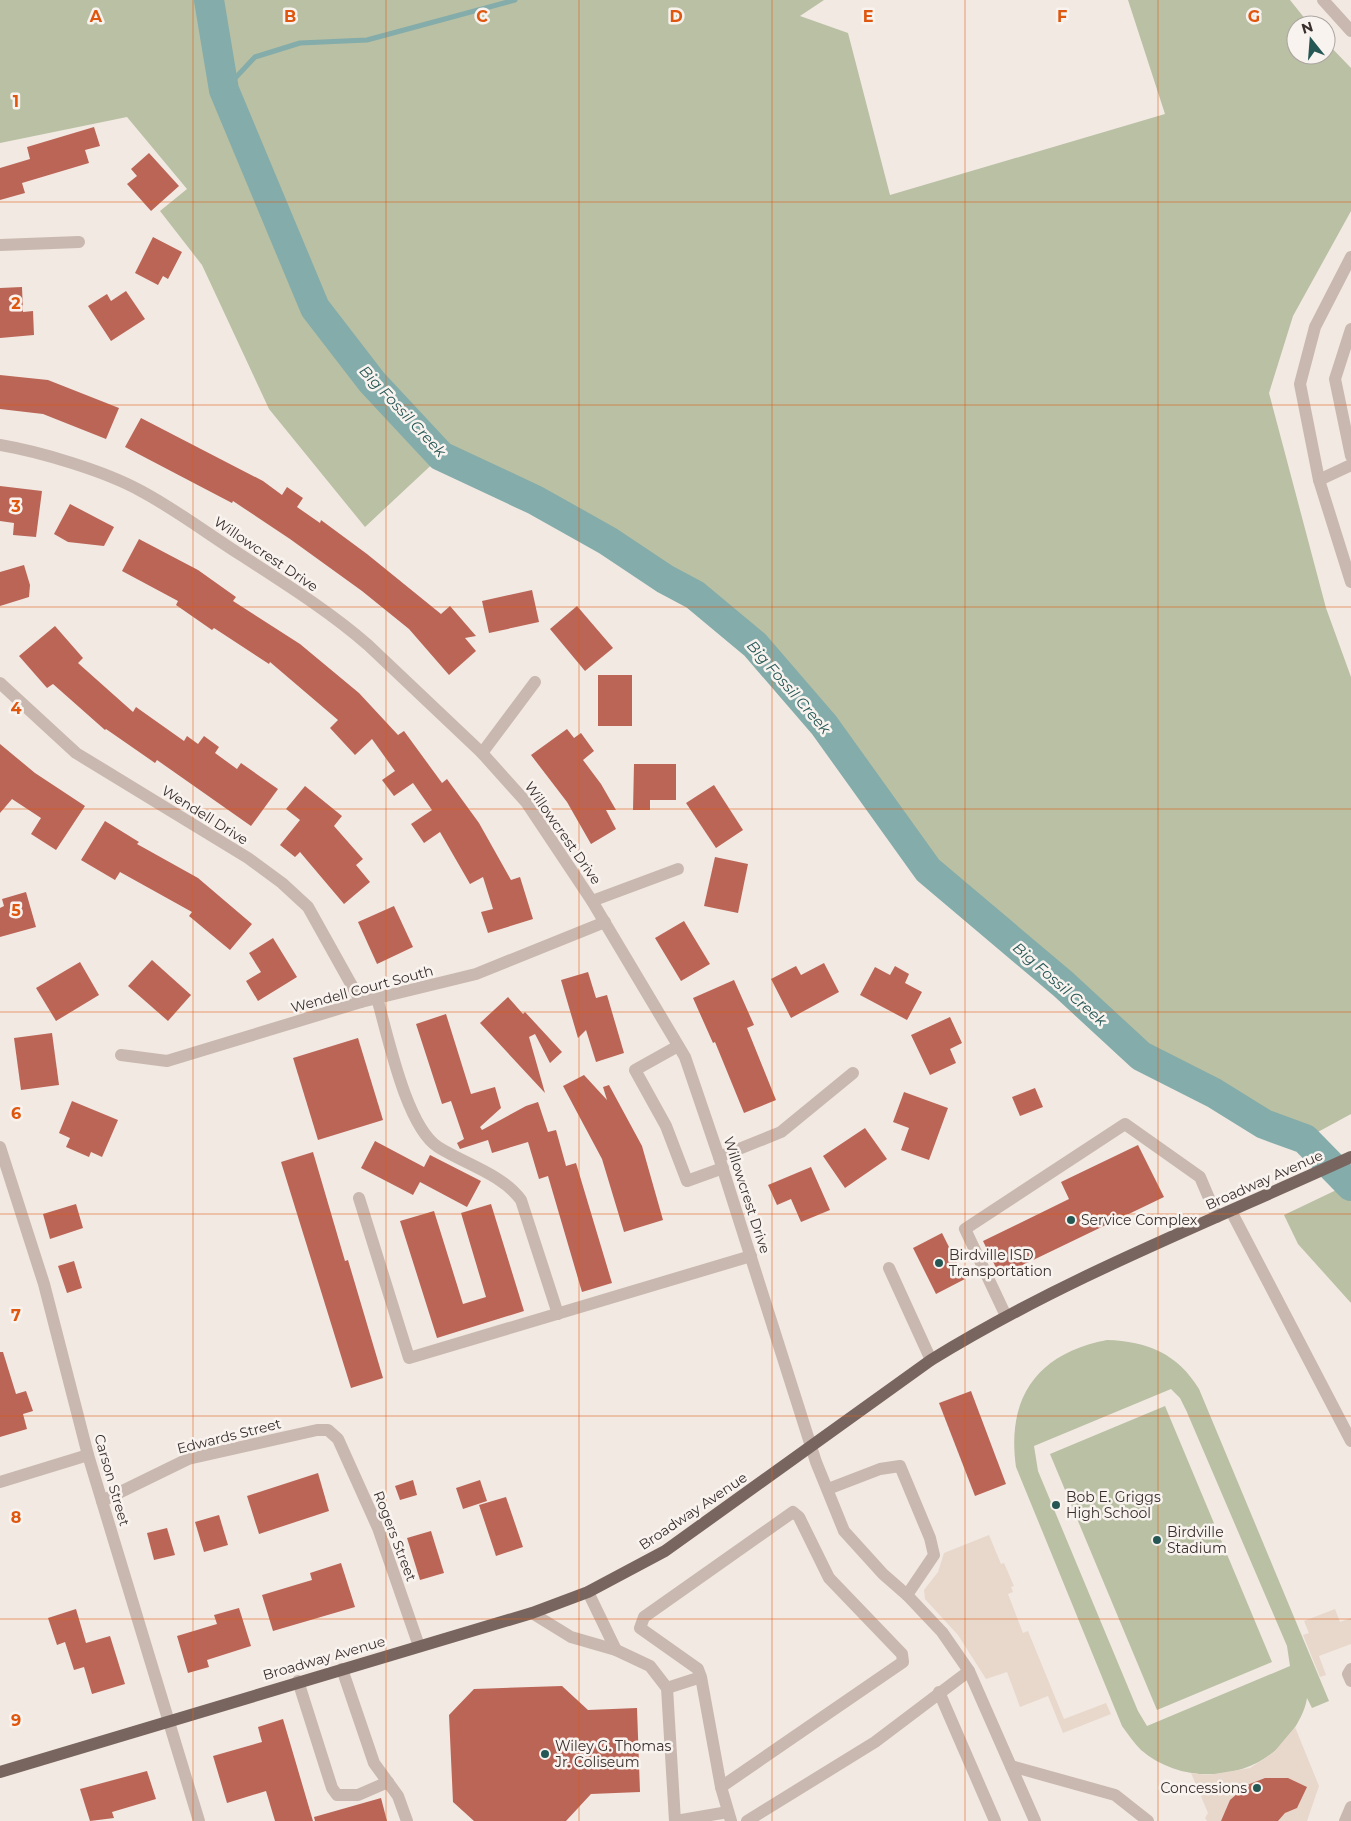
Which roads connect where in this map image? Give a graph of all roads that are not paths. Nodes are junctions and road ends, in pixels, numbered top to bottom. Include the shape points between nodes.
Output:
1 (1323, 0) edge
2 (1351, 31) edge
3 (78, 242) dead end
4 (0, 245) edge
5 (1351, 257) edge
6 (1351, 329) edge
7 (0, 445) edge
8 (1351, 456) edge
9 (1351, 466) edge
10 (1319, 480) junction
11 (1351, 582) edge
12 (535, 682) dead end
13 (0, 683) edge
14 (482, 753) junction
15 (678, 869) dead end
16 (592, 901) junction
17 (605, 922) junction
18 (377, 998) junction
19 (361, 1002) junction
20 (678, 1046) junction
21 (121, 1055) dead end
22 (853, 1073) dead end
23 (0, 1147) edge
24 (1351, 1157) edge
25 (721, 1162) junction
26 (359, 1198) dead end
27 (1232, 1211) junction
28 (1217, 1217) junction
29 (751, 1256) junction
30 (890, 1268) dead end
31 (558, 1314) junction
32 (1006, 1316) junction
33 (931, 1360) junction
34 (338, 1440) joint
35 (1351, 1441) edge
36 (811, 1445) junction
37 (88, 1455) junction
38 (0, 1482) edge
39 (828, 1489) junction
40 (102, 1501) junction
41 (588, 1592) junction
42 (908, 1595) junction
43 (532, 1613) junction
44 (419, 1646) junction
45 (616, 1650) junction
46 (342, 1669) junction
47 (1351, 1669) edge
48 (969, 1671) junction
49 (701, 1677) junction
50 (298, 1681) junction
51 (1351, 1681) edge
52 (667, 1688) junction
53 (939, 1692) junction
54 (167, 1720) junction
55 (1011, 1766) junction
56 (0, 1772) edge
57 (388, 1782) junction
58 (721, 1787) junction
59 (1351, 1808) edge
60 (730, 1817) edge
61 (199, 1821) edge
62 (407, 1821) edge
63 (675, 1821) edge
64 (747, 1821) edge
65 (995, 1821) edge
66 (1035, 1821) edge
67 (1148, 1821) edge
68 (1345, 1821) edge

1 - 2 street
3 - 4 street
5 - 10 street via 1315,327 1300,384
6 - 8 street via 1335,379
7 - 14 street, Willowcrest Drive via 80,466 140,490 349,628
9 - 10 street
10 - 11 street
12 - 14 street
13 - 19 street, Wendell Drive via 76,753 248,858 282,884 308,907
14 - 16 street, Willowcrest Drive via 526,802
15 - 16 street
16 - 17 street, Willowcrest Drive
17 - 18 street, Wendell Court South via 476,974
17 - 20 street, Willowcrest Drive
18 - 19 street, Wendell Court South
18 - 31 street via 408,1102 422,1131 438,1147 503,1183 518,1196
19 - 21 street, Wendell Court South via 167,1061
20 - 25 street, Willowcrest Drive via 685,1057
20 - 25 street via 635,1070 666,1126 688,1180
22 - 25 street via 781,1132
23 - 37 street, Carson Street via 44,1284
24 - 27 main road, Broadway Avenue
25 - 29 street, Willowcrest Drive
26 - 31 street via 409,1358
27 - 28 main road, Broadway Avenue
27 - 35 street
28 - 32 main road, Broadway Avenue via 1103,1267
28 - 32 street via 1200,1177 1125,1124 965,1229
29 - 31 street
29 - 36 street, Willowcrest Drive
30 - 33 street
32 - 33 main road, Broadway Avenue
33 - 36 main road, Broadway Avenue
34 - 40 street, Edwards Street via 328,1430 316,1430 188,1459
34 - 44 street, Rogers Street via 378,1528
36 - 39 street, Willowcrest Drive
36 - 41 main road, Broadway Avenue via 665,1551
37 - 38 street
37 - 40 street, Carson Street
39 - 42 street, Willowcrest Drive via 844,1531 883,1574
39 - 42 street via 880,1469 900,1466 934,1555
40 - 54 street, Carson Street
41 - 43 main road, Broadway Avenue
41 - 45 street
42 - 48 street, Willowcrest Drive via 942,1632
43 - 44 main road, Broadway Avenue
43 - 45 street via 571,1637
44 - 46 main road, Broadway Avenue
45 - 52 street via 650,1666
46 - 50 main road, Broadway Avenue
46 - 57 street via 374,1763
47 - 51 street via 1348,1674
48 - 53 street
48 - 55 street, Willowcrest Drive
49 - 52 street
49 - 58 street
49 - 58 street via 698,1669 640,1628 644,1617 793,1512 799,1517 829,1578 902,1654 903,1662
50 - 54 main road, Broadway Avenue
50 - 57 street via 337,1796 358,1795
52 - 63 street
53 - 64 street via 875,1742
53 - 65 street
54 - 56 main road, Broadway Avenue
54 - 61 street, Carson Street
55 - 66 street, Willowcrest Drive
55 - 67 street via 1115,1795
57 - 62 street via 398,1796
58 - 60 street
59 - 68 street
60 - 63 street

